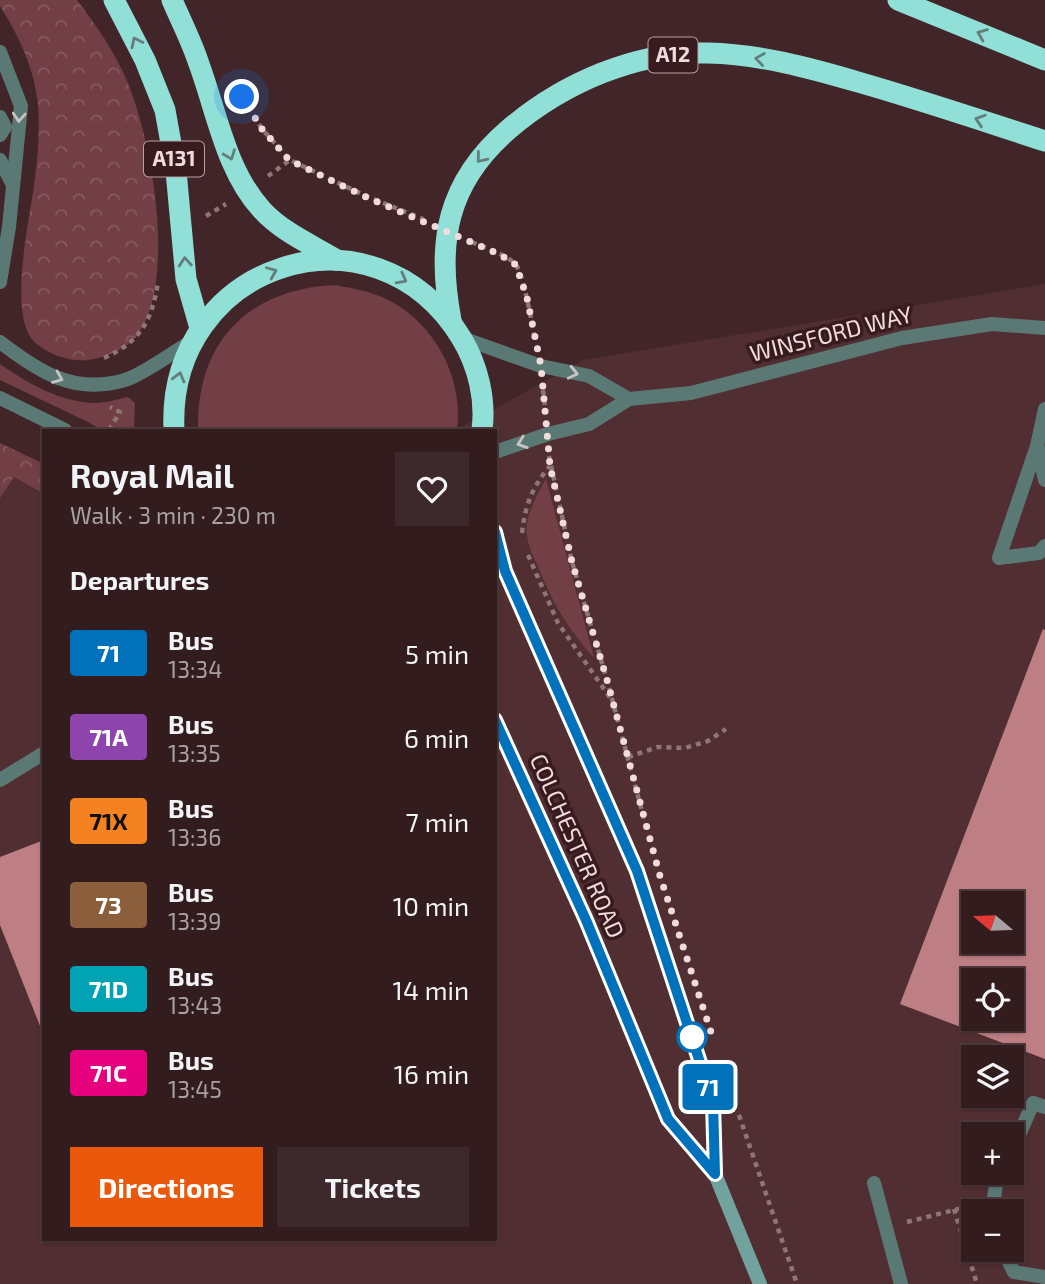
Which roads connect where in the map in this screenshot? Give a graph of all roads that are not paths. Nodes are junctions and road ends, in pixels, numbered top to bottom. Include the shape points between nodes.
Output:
1 (114, 0) edge
2 (172, 0) edge
3 (898, 0) edge
4 (0, 52) edge
5 (1045, 60) edge
6 (0, 117) edge
7 (0, 135) edge
8 (1045, 141) edge
9 (0, 160) edge
10 (13, 185) junction
11 (337, 260) junction
12 (0, 282) edge
13 (1045, 328) edge
14 (456, 329) junction
15 (196, 335) junction
16 (0, 342) edge
17 (0, 398) edge
18 (629, 399) junction
19 (1045, 409) edge
20 (63, 429) edge
21 (174, 429) edge
22 (482, 429) edge
23 (1037, 446) junction
24 (497, 451) edge
25 (1045, 480) edge
26 (497, 540) edge
27 (1045, 546) edge
28 (497, 724) edge
29 (42, 754) edge
30 (0, 780) edge
31 (1045, 1107) edge
32 (1024, 1124) edge
33 (715, 1174) junction
34 (874, 1183) dead end
35 (1045, 1277) edge
36 (1013, 1278) edge
37 (760, 1284) edge
38 (901, 1284) edge

15 -> 1 highway, A131 via 165,110
2 -> 11 highway, A131 via 246,191 282,228
5 -> 3 highway
4 -> 10 street via 21,106
6 - 7 street via 5,127
8 -> 14 highway, A12 via 827,73 777,62 708,53 667,55 621,67 574,84 530,111 493,142 469,173 453,204 447,230 444,284
9 - 10 street
10 - 12 street
11 -> 14 highway via 367,265 409,282 432,299
15 -> 11 highway via 244,285 295,264
13 - 18 street, WINSFORD WAY via 992,324 902,338 691,393
14 -> 18 street via 541,366 589,376
14 - 22 highway via 470,351 481,387
16 -> 15 street via 61,381 90,386 127,379
21 -> 15 highway via 178,377
17 - 20 street
18 -> 24 street, WINSFORD WAY via 589,424
19 - 23 street
23 - 25 street
23 - 27 street via 999,558 1039,553
26 - 33 main road, COLCHESTER ROAD via 505,571 637,871 713,1102
28 - 33 main road, COLCHESTER ROAD via 586,920 668,1119
29 - 30 street
31 - 32 street via 1033,1103
33 - 37 main road, COLCHESTER ROAD
34 - 38 street
35 - 36 street

